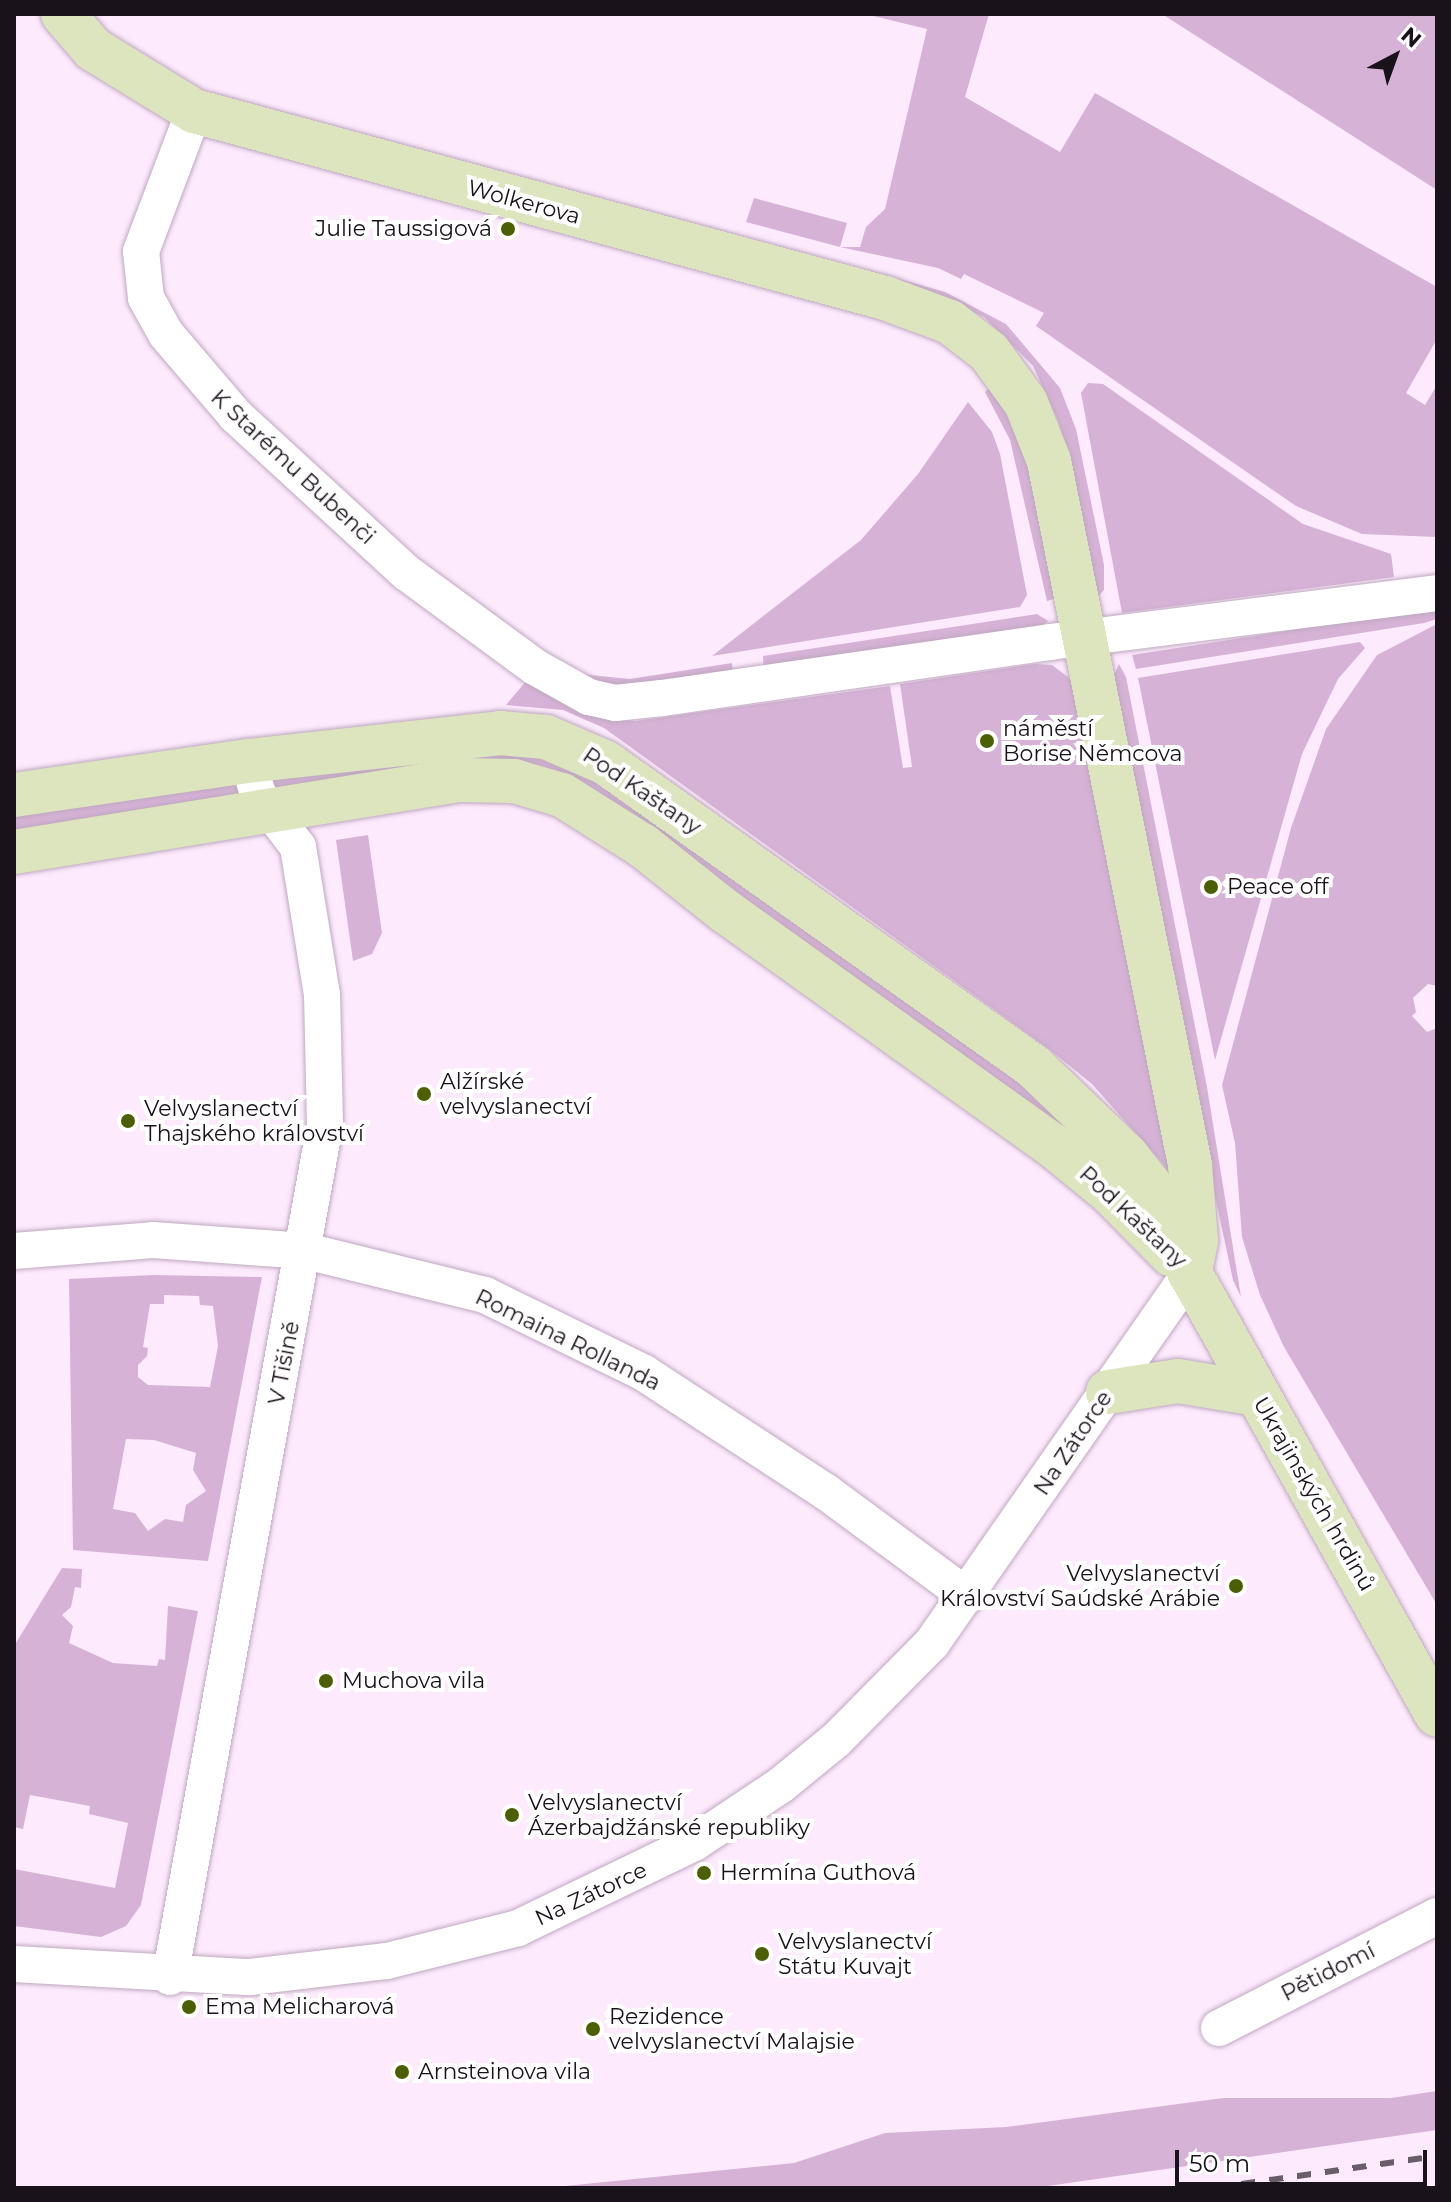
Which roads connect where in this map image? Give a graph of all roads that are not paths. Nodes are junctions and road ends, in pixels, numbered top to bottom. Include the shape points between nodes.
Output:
1 (63, 14) edge
2 (194, 111) junction
3 (1437, 593) edge
4 (1086, 640) junction
5 (248, 761) junction
6 (14, 795) edge
7 (274, 814) junction
8 (14, 852) edge
9 (14, 1251) edge
10 (306, 1251) junction
11 (1190, 1273) junction
12 (1108, 1392) junction
13 (1257, 1394) junction
14 (967, 1596) junction
15 (1437, 1715) edge
16 (1437, 1916) edge
17 (14, 1964) edge
18 (170, 1977) junction
19 (1219, 2028) dead end

1 - 2 main road, Wolkerova via 102,55
2 - 4 main road, Wolkerova via 885,298 950,322 999,364 1042,437
2 - 4 street, K Starému Bubenči via 141,251 146,298 166,334 236,416 407,573 570,689 600,700 634,701
3 - 4 street
4 - 11 main road via 1196,1200
5 - 6 main road, Pod Kaštany
5 - 7 street, V Tišině via 258,794
5 - 11 main road, Pod Kaštany via 500,733 546,737 587,752 1069,1095 1149,1184
7 - 8 main road, Pod Kaštany
7 - 10 street, V Tišině via 298,847 322,995 325,1125
7 - 11 main road, Pod Kaštany via 489,778 538,787 584,806 1056,1148 1111,1193
9 - 10 street, Romaina Rollanda via 153,1240
10 - 14 street, Romaina Rollanda via 485,1295 644,1373 826,1492
10 - 18 street, V Tišině
11 - 12 street, Na Zátorce
11 - 13 main road, Ukrajinských hrdinů
12 - 13 main road via 1178,1381
12 - 14 street, Na Zátorce
13 - 15 main road, Ukrajinských hrdinů
14 - 18 street, Na Zátorce via 885,1693 781,1785 694,1843 581,1901 518,1928 387,1961 264,1976
16 - 19 street, Pětidomí
17 - 18 street, Na Zátorce

